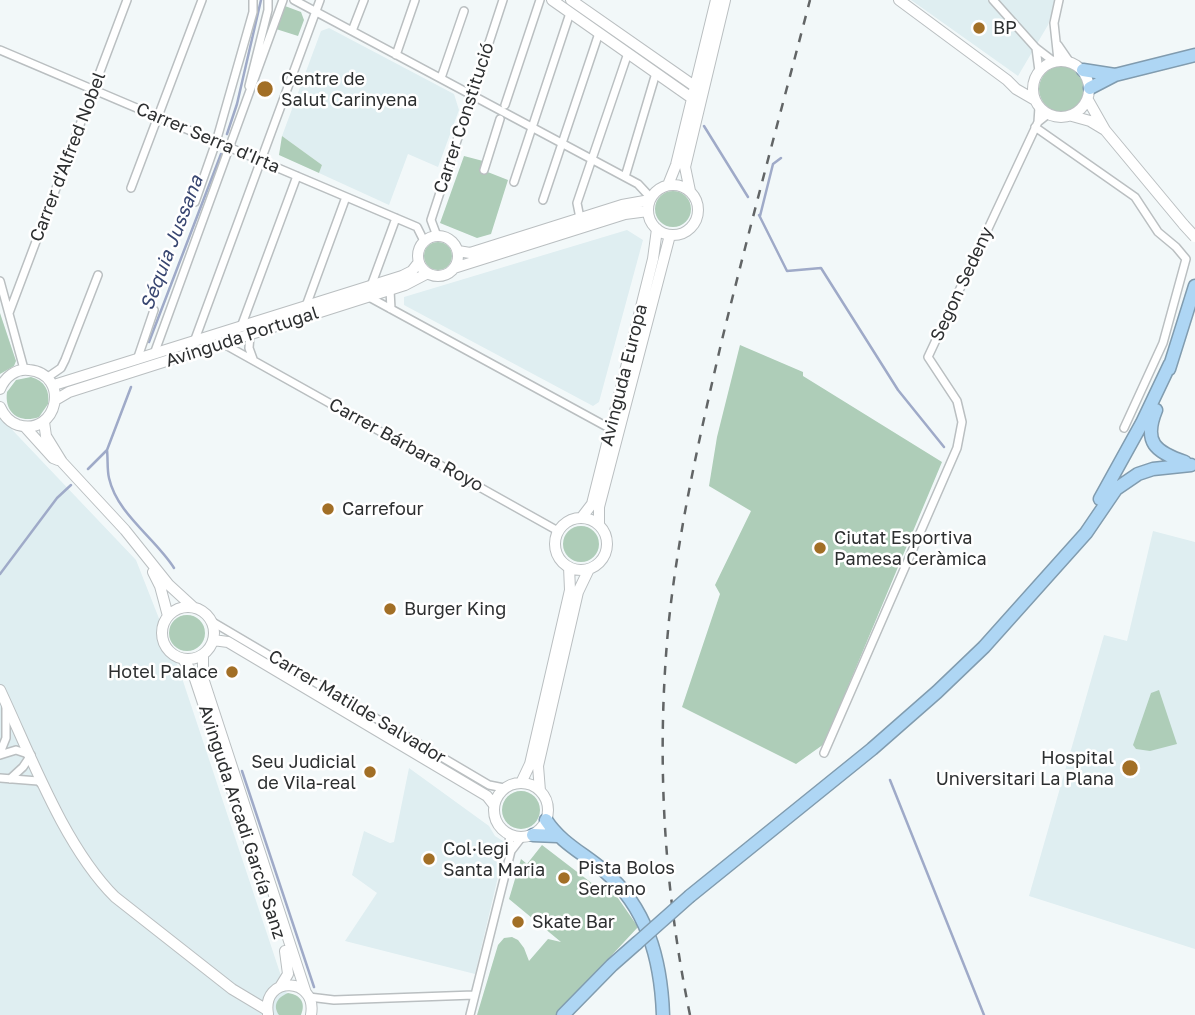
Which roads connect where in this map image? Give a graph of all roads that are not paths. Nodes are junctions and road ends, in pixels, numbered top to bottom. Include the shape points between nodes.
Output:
1 (127, 0) edge
2 (202, 0) edge
3 (253, 0) edge
4 (268, 0) edge
5 (284, 0) edge
6 (294, 0) edge
7 (320, 0) edge
8 (364, 0) edge
9 (415, 0) edge
10 (503, 0) edge
11 (540, 0) edge
12 (552, 0) edge
13 (571, 0) edge
14 (716, 0) edge
15 (725, 0) edge
16 (899, 0) edge
17 (993, 0) edge
18 (1059, 0) edge
19 (316, 12) junction
20 (464, 12) dead end
21 (570, 13) junction
22 (352, 31) junction
23 (599, 33) junction
24 (1036, 48) junction
25 (0, 50) edge
26 (628, 53) junction
27 (396, 55) junction
28 (1194, 56) edge
29 (1060, 61) junction
30 (1083, 70) junction
31 (1039, 71) junction
32 (656, 73) junction
33 (1115, 75) junction
34 (441, 78) junction
35 (1007, 80) junction
36 (1033, 81) junction
37 (93, 89) junction
38 (699, 90) junction
39 (1089, 94) junction
40 (472, 95) junction
41 (693, 99) junction
42 (1037, 103) junction
43 (505, 105) dead end
44 (1048, 114) junction
45 (1072, 116) junction
46 (158, 117) junction
47 (500, 119) dead end
48 (1036, 125) junction
49 (532, 128) junction
50 (1105, 130) junction
51 (236, 134) junction
52 (216, 142) junction
53 (562, 143) junction
54 (231, 148) junction
55 (592, 159) junction
56 (262, 161) junction
57 (484, 170) dead end
58 (297, 176) junction
59 (625, 177) junction
60 (514, 182) dead end
61 (668, 185) junction
62 (131, 188) dead end
63 (690, 191) junction
64 (346, 197) junction
65 (651, 199) junction
66 (542, 200) dead end
67 (195, 202) dead end
68 (648, 211) junction
69 (396, 218) junction
70 (580, 218) junction
71 (431, 220) junction
72 (417, 227) junction
73 (657, 229) junction
74 (670, 235) junction
75 (437, 236) junction
76 (1195, 237) edge
77 (424, 241) junction
78 (1185, 243) dead end
79 (1176, 247) junction
80 (458, 251) junction
81 (419, 262) junction
82 (454, 268) junction
83 (428, 273) junction
84 (98, 275) dead end
85 (0, 281) edge
86 (371, 286) junction
87 (1195, 286) edge
88 (390, 290) junction
89 (369, 297) junction
90 (306, 306) junction
91 (391, 309) junction
92 (154, 310) dead end
93 (9, 313) junction
94 (241, 327) junction
95 (250, 335) junction
96 (194, 342) junction
97 (222, 343) junction
98 (154, 355) junction
99 (254, 359) junction
100 (137, 360) junction
101 (1170, 364) junction
102 (24, 369) junction
103 (51, 381) junction
104 (1, 384) edge
105 (57, 400) junction
106 (0, 407) edge
107 (44, 422) junction
108 (25, 427) junction
109 (1124, 428) dead end
110 (611, 429) junction
111 (62, 462) junction
112 (1193, 465) edge
113 (582, 517) junction
114 (599, 524) junction
115 (558, 531) junction
116 (1066, 553) junction
117 (145, 556) junction
118 (569, 567) junction
119 (589, 569) junction
120 (193, 607) junction
121 (168, 616) junction
122 (211, 621) junction
123 (213, 640) junction
124 (203, 655) junction
125 (183, 659) junction
126 (0, 690) edge
127 (6, 703) junction
128 (824, 753) dead end
129 (0, 754) edge
130 (31, 755) junction
131 (0, 778) edge
132 (10, 779) junction
133 (521, 783) junction
134 (46, 787) junction
135 (504, 788) junction
136 (540, 791) junction
137 (494, 805) junction
138 (546, 820) junction
139 (509, 835) junction
140 (527, 836) junction
141 (557, 836) junction
142 (510, 851) junction
143 (637, 943) junction
144 (280, 987) junction
145 (242, 995) junction
146 (308, 995) junction
147 (474, 995) junction
148 (269, 997) junction
149 (334, 1000) junction
150 (311, 1012) edge
151 (267, 1013) edge
152 (470, 1015) edge
153 (563, 1015) edge
154 (573, 1015) edge
155 (663, 1015) edge

1 - 37 street, Carrer d'Alfred Nobel
2 - 46 street
3 - 52 street
4 - 51 street
5 - 51 street
6 - 19 street
7 - 19 street
8 - 22 street
9 - 27 street
10 - 40 street, Carrer Constitució
11 - 43 street
12 - 21 main road
13 - 38 main road
14 - 38 main road
15 - 38 main road
16 - 35 main road
17 - 24 street
18 - 29 street via 1054,23
19 - 22 street
19 - 56 street
20 - 34 street
21 - 23 main road
21 - 49 street
22 - 27 street
23 - 26 main road
23 - 53 street
24 - 29 street
24 - 31 street
25 - 37 street, Carrer Serra d'Irta
26 - 32 main road
26 - 55 street
27 - 34 street
28 - 33 highway
29 - 30 main road
29 - 31 main road
30 - 33 highway
30 - 39 main road
31 - 36 main road
32 - 41 main road
32 - 59 street
33 - 39 highway
34 - 40 street
35 - 36 main road
35 - 42 main road
36 - 42 main road
37 - 46 street, Carrer Serra d'Irta
37 - 93 street, Carrer d'Alfred Nobel
38 - 41 main road
38 - 63 main road via 685,167
39 - 45 main road via 1082,109
39 - 50 main road
40 - 49 street
40 - 71 street, Carrer Constitució
41 - 61 main road
42 - 44 main road
42 - 48 street, Segon Sedeny
44 - 45 main road
44 - 48 street, Segon Sedeny
45 - 50 main road
46 - 52 street, Carrer Serra d'Irta
46 - 62 street
47 - 57 street
48 - 79 street via 1135,197 1158,232
48 - 128 street, Segon Sedeny via 928,357 957,401 962,422 957,448
49 - 53 street
49 - 60 street
50 - 76 main road, bridge
51 - 54 street
52 - 54 street, Carrer Serra d'Irta
52 - 67 street
53 - 55 street
53 - 66 street
54 - 56 street, Carrer Serra d'Irta
54 - 98 street
55 - 59 street
55 - 70 street via 577,203
56 - 58 street, Carrer Serra d'Irta
56 - 96 street
58 - 64 street, Carrer Serra d'Irta
58 - 94 street
59 - 65 street
61 - 63 main road
61 - 65 main road
63 - 74 main road via 698,205 696,220 685,232
64 - 69 street, Carrer Serra d'Irta
64 - 90 street
65 - 68 main road
65 - 70 main road
68 - 73 main road
68 - 82 main road via 625,214
69 - 72 street, Carrer Serra d'Irta
69 - 86 street
70 - 80 main road via 470,253
71 - 72 street
71 - 75 street
72 - 77 street
73 - 74 main road
73 - 110 main road, Avinguda Europa
74 - 114 main road, Avinguda Europa via 599,507
75 - 77 main road
75 - 80 main road via 452,241
77 - 81 main road via 418,251
78 - 79 street
79 - 109 street via 1186,259 1175,304 1163,343
80 - 82 main road
81 - 83 main road
81 - 86 main road, Avinguda Portugal via 412,271
82 - 83 main road via 444,275
83 - 88 main road, Avinguda Portugal
84 - 103 street via 65,360
85 - 93 street
86 - 90 main road, Avinguda Portugal
87 - 101 highway
88 - 89 main road, Avinguda Portugal
88 - 91 street
89 - 91 street
89 - 95 main road, Avinguda Portugal
90 - 94 main road, Avinguda Portugal
91 - 110 street
92 - 100 street
93 - 102 street
94 - 96 main road, Avinguda Portugal
95 - 97 main road, Avinguda Portugal
95 - 99 street
96 - 98 main road, Avinguda Portugal
97 - 99 street, Carrer Bárbara Royo
97 - 105 main road, Avinguda Portugal via 69,392
98 - 100 main road, Avinguda Portugal
99 - 115 street, Carrer Bárbara Royo
100 - 103 main road, Avinguda Portugal
101 - 112 highway via 1150,435 1156,448 1167,456
101 - 116 highway via 1108,486
102 - 103 main road
102 - 104 main road
103 - 105 main road
105 - 107 main road
106 - 108 main road via 13,424
107 - 108 main road
107 - 111 main road via 46,436
108 - 111 main road
110 - 113 main road, Avinguda Europa via 592,504
111 - 117 main road
112 - 116 highway via 1153,469 1126,481
113 - 114 main road
113 - 115 main road via 568,521
114 - 119 main road via 608,545 602,560
115 - 118 main road via 555,547
116 - 143 highway, bridge via 1014,614 937,691
117 - 120 main road
117 - 121 main road
118 - 119 main road
118 - 133 main road via 567,604 530,764
119 - 136 main road via 578,592 538,766
120 - 121 main road via 179,608
120 - 122 main road
121 - 125 main road via 163,642
122 - 123 main road
122 - 135 street, Carrer Matilde Salvador via 489,785
123 - 124 main road
123 - 137 main road, Carrer Matilde Salvador via 228,642 487,796
124 - 125 main road
124 - 146 main road, Avinguda Arcadi García Sanz via 201,673
125 - 144 main road, Avinguda Arcadi García Sanz via 194,676 288,961 288,974
126 - 127 main road
127 - 129 street via 6,738
127 - 130 main road
129 - 130 street via 16,750
130 - 132 street
130 - 134 main road
131 - 132 street
132 - 134 street via 38,781
133 - 135 main road
133 - 136 main road
134 - 145 main road via 101,883
135 - 137 main road
136 - 138 main road via 548,804
137 - 139 main road via 496,822
138 - 140 main road
138 - 141 highway
139 - 140 main road
139 - 142 street
140 - 141 highway
140 - 142 street
141 - 155 highway via 628,893 643,918
142 - 147 street
143 - 153 highway
143 - 154 highway
144 - 146 main road via 294,986
144 - 148 main road
145 - 148 main road
145 - 151 main road
146 - 149 street
146 - 150 main road, Avinguda Arcadi García Sanz
147 - 149 street
147 - 152 street
148 - 151 main road
149 - 150 street

